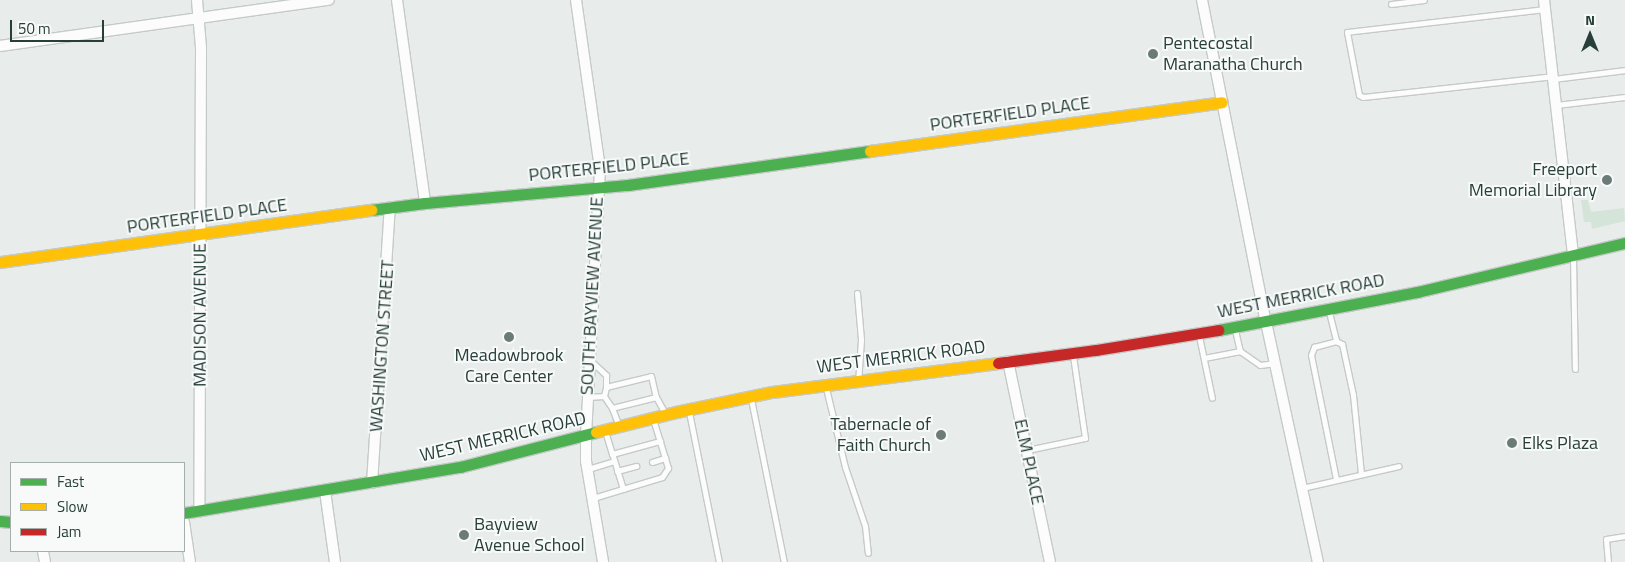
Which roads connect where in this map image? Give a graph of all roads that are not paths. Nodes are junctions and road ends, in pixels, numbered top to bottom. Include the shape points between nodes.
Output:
1 (197, 0) edge
2 (329, 0) edge
3 (397, 0) edge
4 (576, 0) edge
5 (1202, 0) edge
6 (1424, 0) edge
7 (1391, 4) dead end
8 (1544, 4) edge
9 (199, 18) junction
10 (0, 46) edge
11 (1625, 70) edge
12 (1553, 78) junction
13 (1625, 97) edge
14 (1222, 102) junction
15 (1556, 105) junction
16 (598, 187) junction
17 (425, 203) junction
18 (390, 208) junction
19 (201, 236) junction
20 (1625, 243) edge
21 (1572, 255) junction
22 (0, 262) edge
23 (857, 293) dead end
24 (1329, 309) junction
25 (1266, 322) junction
26 (1235, 327) junction
27 (1199, 333) junction
28 (1336, 341) junction
29 (1240, 352) junction
30 (1072, 353) junction
31 (1204, 358) junction
32 (588, 359) junction
33 (1008, 361) junction
34 (1275, 363) junction
35 (1575, 369) dead end
36 (858, 381) junction
37 (825, 385) junction
38 (606, 387) junction
39 (604, 396) junction
40 (751, 396) junction
41 (587, 397) junction
42 (656, 397) junction
43 (1212, 398) dead end
44 (612, 408) junction
45 (688, 409) junction
46 (665, 415) junction
47 (653, 418) junction
48 (619, 427) junction
49 (605, 431) junction
50 (586, 436) junction
51 (660, 441) junction
52 (1027, 450) junction
53 (612, 454) junction
54 (665, 458) junction
55 (614, 461) junction
56 (652, 462) dead end
57 (636, 466) dead end
58 (1399, 466) dead end
59 (588, 469) junction
60 (618, 471) junction
61 (1361, 474) junction
62 (1336, 479) junction
63 (372, 483) junction
64 (1302, 488) junction
65 (325, 490) junction
66 (623, 490) junction
67 (593, 498) junction
68 (199, 510) junction
69 (185, 513) edge
70 (185, 529) edge
71 (1625, 536) edge
72 (868, 553) dead end
73 (190, 562) edge
74 (335, 562) edge
75 (603, 562) edge
76 (719, 562) edge
77 (784, 562) edge
78 (1050, 562) edge
79 (1318, 562) edge
80 (1608, 562) edge

1 - 9 street, MADISON AVENUE
2 - 9 street
3 - 17 street
4 - 16 street, SOUTH BAYVIEW AVENUE via 600,169
5 - 14 street
6 - 7 lane
8 - 12 street
8 - 12 lane via 1347,32 1359,95 1363,97
9 - 10 street
9 - 19 street, MADISON AVENUE
11 - 12 lane
12 - 15 street
13 - 15 lane
14 - 16 main road, PORTERFIELD PLACE
14 - 25 street
15 - 21 street
16 - 17 main road, PORTERFIELD PLACE
16 - 32 street, SOUTH BAYVIEW AVENUE via 599,213
17 - 18 main road, PORTERFIELD PLACE
18 - 19 main road, PORTERFIELD PLACE
18 - 63 street, WASHINGTON STREET
19 - 22 main road, PORTERFIELD PLACE
19 - 68 street, MADISON AVENUE
20 - 21 main road, WEST MERRICK ROAD
21 - 24 main road, WEST MERRICK ROAD
21 - 35 lane
23 - 36 lane via 861,340
24 - 25 main road, WEST MERRICK ROAD
24 - 28 lane
25 - 26 main road, WEST MERRICK ROAD
25 - 34 street
26 - 27 main road, WEST MERRICK ROAD
26 - 29 lane
27 - 30 main road, WEST MERRICK ROAD
27 - 31 lane
28 - 61 lane via 1342,344 1353,395
28 - 62 lane via 1314,347 1311,355
29 - 31 lane
29 - 34 lane via 1260,365
30 - 33 main road, WEST MERRICK ROAD
30 - 52 lane via 1085,438
31 - 43 lane
32 - 38 lane via 606,375
32 - 41 street, SOUTH BAYVIEW AVENUE
33 - 36 main road, WEST MERRICK ROAD
33 - 52 street, ELM PLACE
34 - 64 street
36 - 37 main road, WEST MERRICK ROAD
37 - 40 main road, WEST MERRICK ROAD
37 - 72 lane via 845,467 865,526
38 - 39 lane
38 - 42 lane via 651,376
39 - 41 lane
39 - 44 lane
40 - 45 main road, WEST MERRICK ROAD
40 - 77 lane
41 - 50 street, SOUTH BAYVIEW AVENUE
42 - 44 lane
42 - 46 lane
44 - 48 lane
45 - 46 main road, WEST MERRICK ROAD
45 - 76 lane
46 - 47 main road, WEST MERRICK ROAD
47 - 48 main road, WEST MERRICK ROAD
47 - 51 lane
48 - 49 main road, WEST MERRICK ROAD
49 - 50 main road, WEST MERRICK ROAD
49 - 53 lane
50 - 59 street, SOUTH BAYVIEW AVENUE
50 - 63 main road, WEST MERRICK ROAD via 460,467
51 - 53 lane
51 - 54 lane
52 - 78 street, ELM PLACE
53 - 55 lane
54 - 56 lane
54 - 66 lane via 668,468 662,477
55 - 59 lane
55 - 60 lane
57 - 60 lane
58 - 61 lane
59 - 67 street, SOUTH BAYVIEW AVENUE
60 - 66 lane
61 - 62 lane
62 - 64 lane
63 - 65 main road, WEST MERRICK ROAD
64 - 79 street
65 - 68 main road, WEST MERRICK ROAD
65 - 74 street
66 - 67 lane
67 - 75 street, SOUTH BAYVIEW AVENUE
68 - 69 main road, WEST MERRICK ROAD
70 - 73 street
71 - 80 lane via 1606,539

